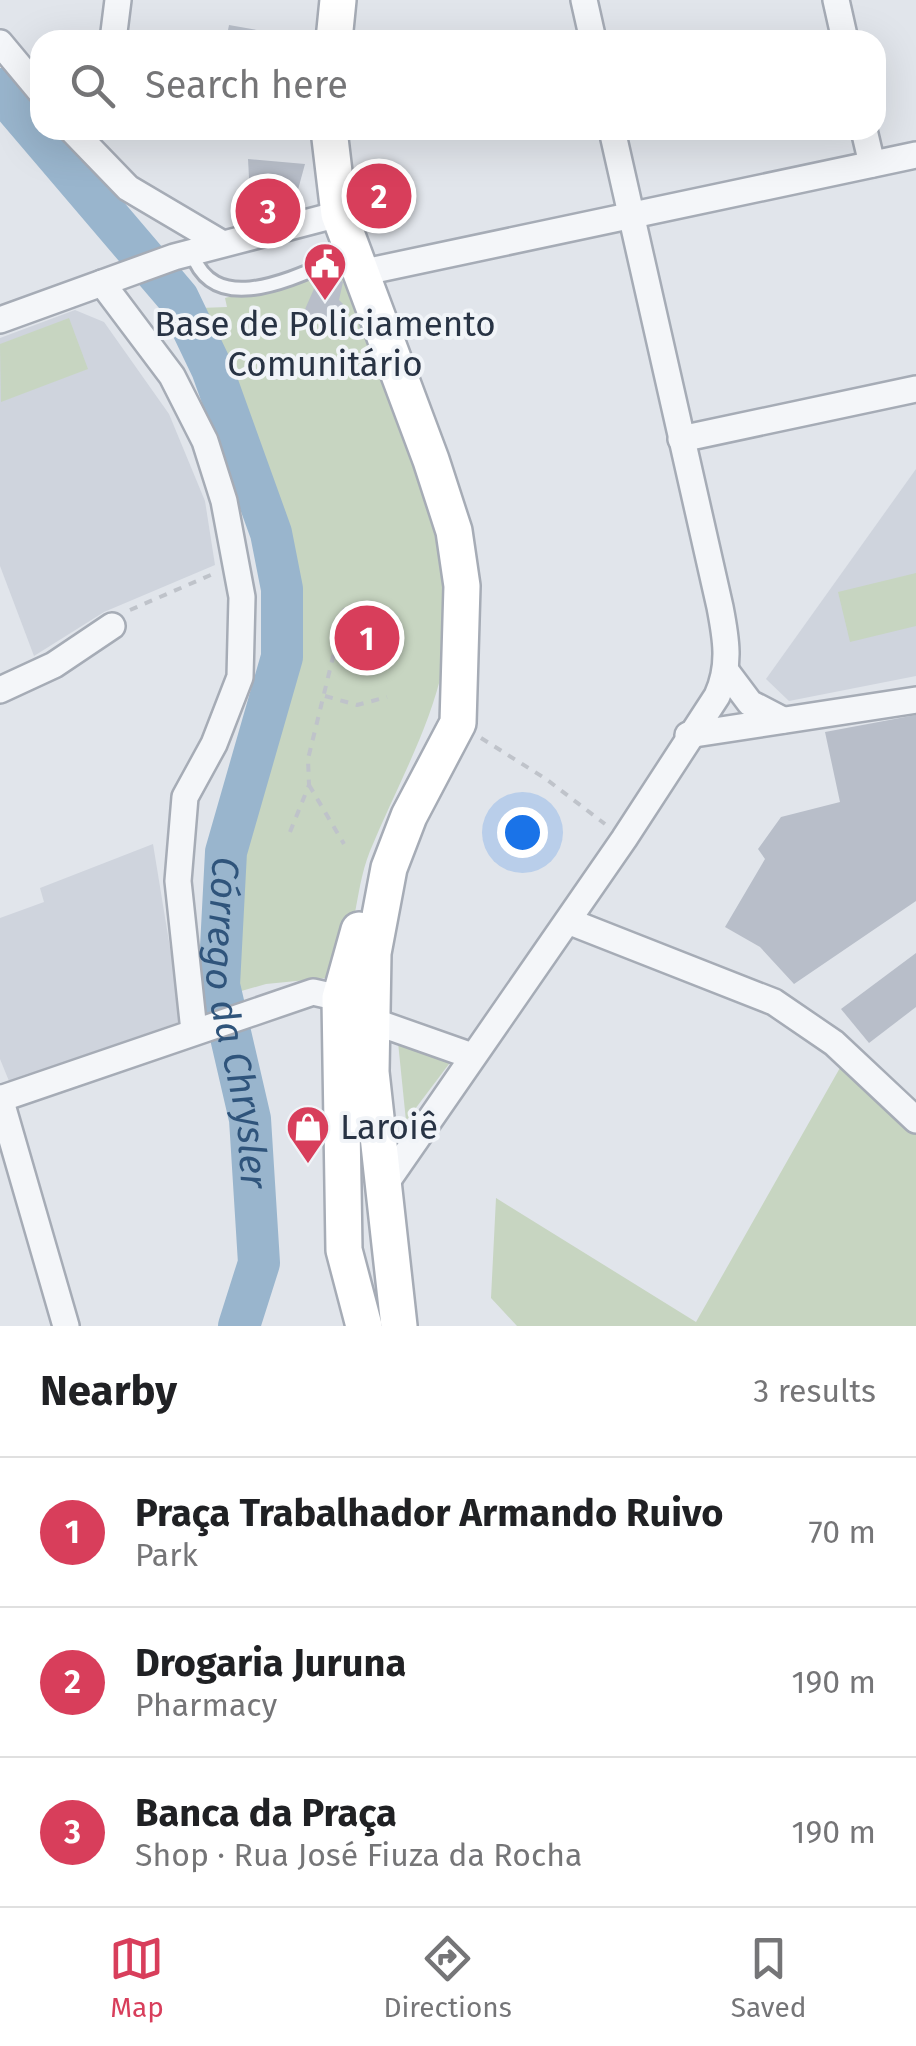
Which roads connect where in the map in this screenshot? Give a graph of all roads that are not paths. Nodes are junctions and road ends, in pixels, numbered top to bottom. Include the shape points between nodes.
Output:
1 (118, 0) edge
2 (338, 0) edge
3 (584, 0) edge
4 (836, 0) edge
5 (114, 30) edge
6 (335, 30) edge
7 (590, 30) edge
8 (843, 30) edge
9 (0, 43) edge
10 (30, 79) edge
11 (80, 140) edge
12 (99, 140) edge
13 (330, 140) edge
14 (614, 140) edge
15 (866, 140) edge
16 (916, 154) edge
17 (96, 160) junction
18 (872, 164) junction
19 (339, 214) junction
20 (630, 214) junction
21 (222, 243) junction
22 (183, 255) junction
23 (356, 263) junction
24 (102, 283) junction
25 (0, 320) edge
26 (916, 388) edge
27 (681, 439) junction
28 (112, 626) road end
29 (726, 671) junction
30 (0, 690) edge
31 (916, 700) edge
32 (783, 720) junction
33 (688, 735) junction
34 (409, 816) junction
35 (568, 921) junction
36 (340, 998) junction
37 (370, 1020) junction
38 (202, 1028) junction
39 (472, 1056) junction
40 (371, 1072) junction
41 (0, 1099) edge
42 (916, 1120) edge
43 (386, 1183) junction
44 (66, 1326) edge
45 (364, 1326) edge
46 (399, 1326) edge

1 - 5 street
2 - 6 main road
3 - 7 street
4 - 8 street
9 - 10 street
11 - 17 street
12 - 17 street
13 - 19 main road
14 - 20 street
15 - 18 street
16 - 18 street
17 - 21 street via 128,188
18 - 20 street
19 - 21 street
19 - 23 main road
20 - 23 street
20 - 27 street
21 - 22 street
22 - 23 lane via 204,277 233,290
22 - 24 street
23 - 34 main road via 454,531 462,586 458,723
24 - 25 street
24 - 38 street via 190,408 224,500 236,566 244,645 240,677 184,797 178,881
26 - 27 street
27 - 29 street via 720,607
28 - 30 street via 54,665
29 - 32 street via 750,703
29 - 33 street via 717,696
31 - 32 street
32 - 33 street
33 - 35 street
34 - 36 main road via 378,862
34 - 37 main road via 389,868 373,953
35 - 39 street
35 - 42 street via 774,1002 834,1043
36 - 38 street via 314,992
36 - 40 main road
36 - 45 main road via 344,1250
37 - 39 street
37 - 40 main road
38 - 41 street
39 - 43 street
40 - 43 main road
41 - 44 street
43 - 46 main road

